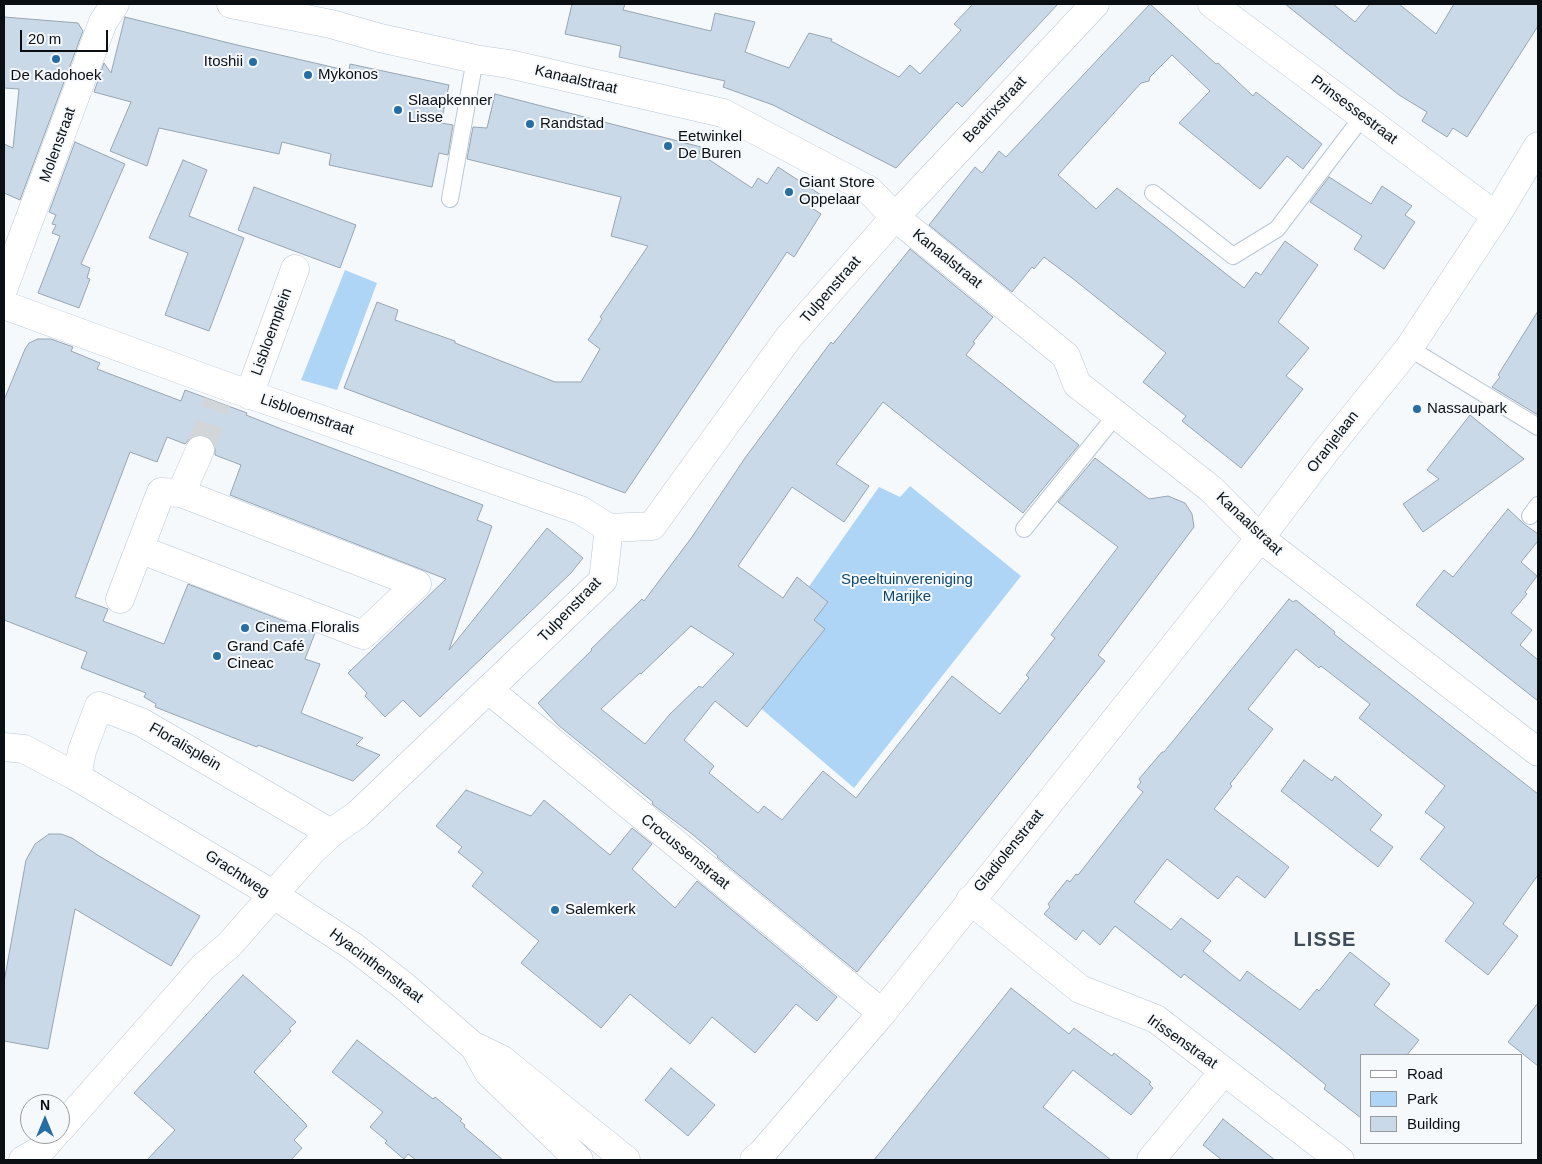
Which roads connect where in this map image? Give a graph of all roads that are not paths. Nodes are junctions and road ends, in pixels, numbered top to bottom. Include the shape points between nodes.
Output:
1 (115, 4) edge
2 (231, 4) edge
3 (1096, 4) edge
4 (1212, 4) edge
5 (333, 14) edge
6 (475, 59) junction
7 (1363, 116) junction
8 (1538, 146) edge
9 (1153, 193) dead end
10 (450, 199) dead end
11 (1496, 216) junction
12 (895, 217) junction
13 (295, 268) dead end
14 (4, 287) edge
15 (4, 304) edge
16 (1409, 348) junction
17 (249, 395) junction
18 (1116, 415) junction
19 (1538, 427) edge
20 (200, 450) tunnel mouth
21 (181, 493) junction
22 (609, 528) junction
23 (1024, 529) dead end
24 (1260, 538) junction
25 (139, 549) junction
26 (120, 599) dead end
27 (490, 690) junction
28 (4, 747) edge
29 (1538, 752) edge
30 (77, 777) junction
31 (331, 833) junction
32 (274, 895) junction
33 (970, 900) junction
34 (882, 1013) junction
35 (472, 1044) junction
36 (1224, 1071) junction
37 (70, 1118) edge
38 (46, 1144) edge
39 (24, 1160) edge
40 (580, 1160) edge
41 (626, 1160) edge
42 (754, 1160) edge
43 (1152, 1160) edge
44 (1340, 1160) edge

1 - 14 street, Molenstraat via 103,22
2 - 5 street, Kanaalstraat
3 - 12 street, Beatrixstraat
4 - 7 street, Prinsessestraat
5 - 6 street, Kanaalstraat via 380,38
6 - 10 lane
6 - 12 street, Kanaalstraat via 723,113 869,190
7 - 9 lane via 1277,229 1233,256
7 - 11 street, Prinsessestraat
8 - 11 street, Oranjelaan
11 - 16 street, Oranjelaan
12 - 18 street, Kanaalstraat via 1066,356 1077,384
12 - 22 street, Tulpenstraat via 789,337 652,526
13 - 17 street, Lisbloemplein
15 - 17 street, Lisbloemstraat via 220,394
16 - 19 lane
16 - 24 street, Oranjelaan
17 - 22 street, Lisbloemstraat via 580,510
18 - 23 lane
18 - 24 street, Kanaalstraat via 1211,489
20 - 21 street
21 - 25 street via 161,492
21 - 25 street via 417,584 363,634
22 - 27 street, Tulpenstraat via 603,580
24 - 29 street, Kanaalstraat
24 - 33 street, Gladiolenstraat
25 - 26 street
27 - 31 street, Tulpenstraat via 358,814
27 - 34 street, Crocussenstraat
28 - 30 street, Grachtweg via 24,749
30 - 31 street, Floralisplein via 82,751 100,706 141,722
30 - 32 street, Grachtweg
31 - 32 street, Tulpenstraat
32 - 35 street, Hyacinthenstraat via 354,947
32 - 37 street, Grachtweg via 230,945 203,967
33 - 34 street, Gladiolenstraat
33 - 36 street, Irissenstraat via 1080,989 1156,1019
34 - 42 street, Gladiolenstraat
35 - 40 street, Hyacinthenstraat via 490,1073
35 - 41 street, Hyacinthenstraat via 501,1059
36 - 43 street
36 - 44 street, Irissenstraat
38 - 39 street

